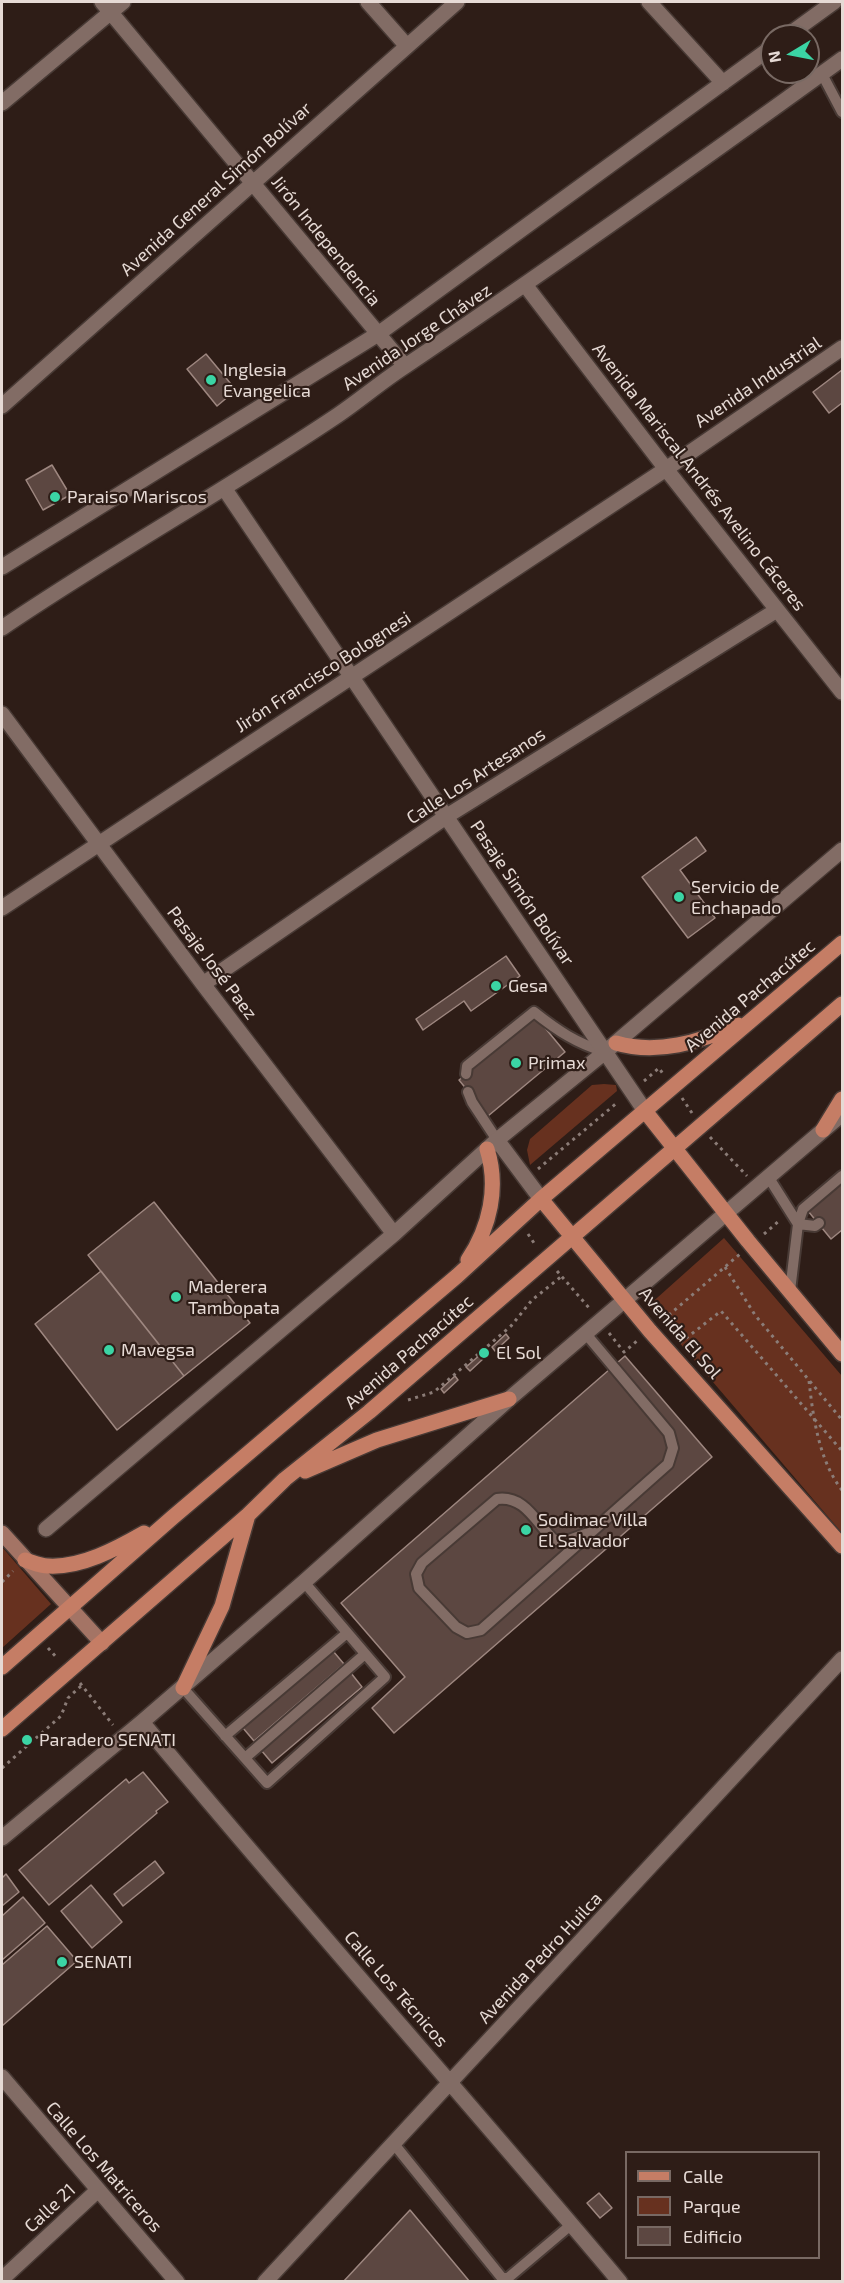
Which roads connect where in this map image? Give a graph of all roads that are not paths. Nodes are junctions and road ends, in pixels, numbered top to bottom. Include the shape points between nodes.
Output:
1 (368, 2) edge
2 (457, 2) edge
3 (649, 2) edge
4 (834, 2) edge
5 (112, 5) edge
6 (804, 24) edge
7 (406, 45) junction
8 (760, 56) edge
9 (843, 59) edge
10 (822, 74) junction
11 (723, 83) junction
12 (2, 103) edge
13 (843, 112) edge
14 (253, 182) junction
15 (526, 286) junction
16 (378, 334) junction
17 (843, 348) edge
18 (405, 366) junction
19 (2, 406) edge
20 (666, 469) junction
21 (224, 488) junction
22 (2, 567) edge
23 (777, 610) junction
24 (2, 628) edge
25 (352, 676) junction
26 (843, 692) edge
27 (2, 714) edge
28 (447, 816) junction
29 (98, 844) junction
30 (843, 850) edge
31 (2, 908) edge
32 (843, 943) edge
33 (203, 984) junction
34 (843, 1004) edge
35 (752, 1019) junction
36 (610, 1048) junction
37 (466, 1074) dead end
38 (472, 1098) dead end
39 (843, 1100) edge
40 (645, 1111) junction
41 (843, 1114) edge
42 (823, 1130) junction
43 (492, 1144) junction
44 (675, 1149) junction
45 (843, 1176) edge
46 (763, 1182) junction
47 (541, 1199) junction
48 (726, 1214) junction
49 (819, 1223) dead end
50 (798, 1224) junction
51 (394, 1234) junction
52 (572, 1237) junction
53 (458, 1276) junction
54 (790, 1290) junction
55 (625, 1301) junction
56 (585, 1334) junction
57 (843, 1354) edge
58 (509, 1399) junction
59 (285, 1479) junction
60 (248, 1515) junction
61 (173, 1517) junction
62 (46, 1529) dead end
63 (591, 1532) junction
64 (2, 1533) edge
65 (843, 1546) edge
66 (25, 1560) junction
67 (304, 1582) junction
68 (68, 1607) junction
69 (347, 1633) junction
70 (102, 1643) junction
71 (365, 1654) junction
72 (843, 1659) edge
73 (2, 1666) edge
74 (183, 1688) junction
75 (142, 1722) junction
76 (2, 1729) edge
77 (225, 1736) junction
78 (245, 1758) junction
79 (2, 1838) edge
80 (2, 2078) edge
81 (451, 2083) junction
82 (394, 2144) junction
83 (98, 2190) junction
84 (572, 2224) junction
85 (2, 2279) edge
86 (177, 2282) edge
87 (266, 2282) edge
88 (620, 2282) edge

1 - 7 street
2 - 7 street, Avenida General Simón Bolívar
3 - 11 street
4 - 6 street
5 - 12 street
5 - 14 street, Jirón Independencia
7 - 14 street, Avenida General Simón Bolívar
8 - 11 street, Avenida Jorge Chávez
9 - 10 street, Avenida Jorge Chávez
10 - 13 lane
10 - 15 street, Avenida Jorge Chávez
11 - 16 street, Avenida Jorge Chávez
14 - 16 street, Jirón Independencia
14 - 19 street, Avenida General Simón Bolívar
15 - 18 street, Avenida Jorge Chávez
15 - 20 street, Avenida Mariscal Andrés Avelino Cáceres
16 - 18 street, Jirón Independencia
16 - 22 street, Avenida Jorge Chávez
17 - 20 street, Avenida Industrial
18 - 21 street, Avenida Jorge Chávez via 338,415
20 - 23 street, Avenida Mariscal Andrés Avelino Cáceres
20 - 25 street, Jirón Francisco Bolognesi
21 - 24 street, Avenida Jorge Chávez
21 - 25 street, Pasaje Simón Bolívar
23 - 26 street, Avenida Mariscal Andrés Avelino Cáceres
23 - 28 street, Calle Los Artesanos
25 - 28 street, Pasaje Simón Bolívar
25 - 29 street, Jirón Francisco Bolognesi
27 - 29 street, Pasaje José Paez
28 - 33 street, Calle Los Artesanos
28 - 36 street, Pasaje Simón Bolívar
29 - 31 street, Jirón Francisco Bolognesi
29 - 33 street, Pasaje José Paez
30 - 36 street
32 - 35 main road, Avenida Pachacútec
33 - 51 street, Pasaje José Paez
34 - 44 main road, Avenida Pachacútec
35 - 36 main road via 675,1046
35 - 40 main road, Avenida Pachacútec
36 - 37 lane via 581,1045 554,1033 534,1011 467,1066
36 - 40 street
36 - 43 street
38 - 43 lane
39 - 42 main road
40 - 44 main road
40 - 47 main road, Avenida Pachacútec
41 - 42 street
42 - 46 street
43 - 47 street, Avenida El Sol
43 - 51 street
43 - 53 main road via 489,1209 479,1239
44 - 48 main road
44 - 52 main road, Avenida Pachacútec
45 - 50 lane via 803,1209
46 - 48 street
46 - 50 lane
47 - 52 main road, Avenida El Sol
47 - 53 main road, Avenida Pachacútec
48 - 54 main road
48 - 55 street
49 - 50 lane
50 - 54 lane
51 - 62 street
52 - 55 main road, Avenida El Sol
52 - 59 main road, Avenida Pachacútec
53 - 61 main road, Avenida Pachacútec
54 - 57 main road
55 - 56 street
55 - 65 main road, Avenida El Sol
56 - 58 street
56 - 63 lane via 669,1433 673,1448 668,1464
58 - 59 main road via 377,1440
58 - 67 street
59 - 60 main road, Avenida Pachacútec
60 - 70 main road, Avenida Pachacútec
60 - 74 main road via 222,1606
61 - 66 main road via 124,1545 70,1565 46,1567
61 - 68 main road, Avenida Pachacútec
63 - 63 lane via 554,1540 520,1502 508,1497 497,1499 422,1563 416,1574 419,1588 456,1627 467,1633 481,1630
64 - 66 street
66 - 68 street
67 - 69 lane
67 - 74 street
68 - 70 street
68 - 73 main road, Avenida Pachacútec
69 - 71 lane
69 - 77 lane
70 - 76 main road, Avenida Pachacútec
71 - 78 lane
71 - 78 lane via 385,1677 267,1784
72 - 81 street, Avenida Pedro Huilca
74 - 75 street
74 - 77 lane
75 - 79 street
75 - 81 street, Calle Los Técnicos
77 - 78 lane
80 - 83 street, Calle Los Matriceros
81 - 82 street, Avenida Pedro Huilca
81 - 84 street, Calle Los Técnicos
82 - 84 lane via 502,2278 508,2278
82 - 87 street, Avenida Pedro Huilca
83 - 85 street, Calle 21
83 - 86 street, Calle Los Matriceros
84 - 88 street, Calle Los Técnicos

